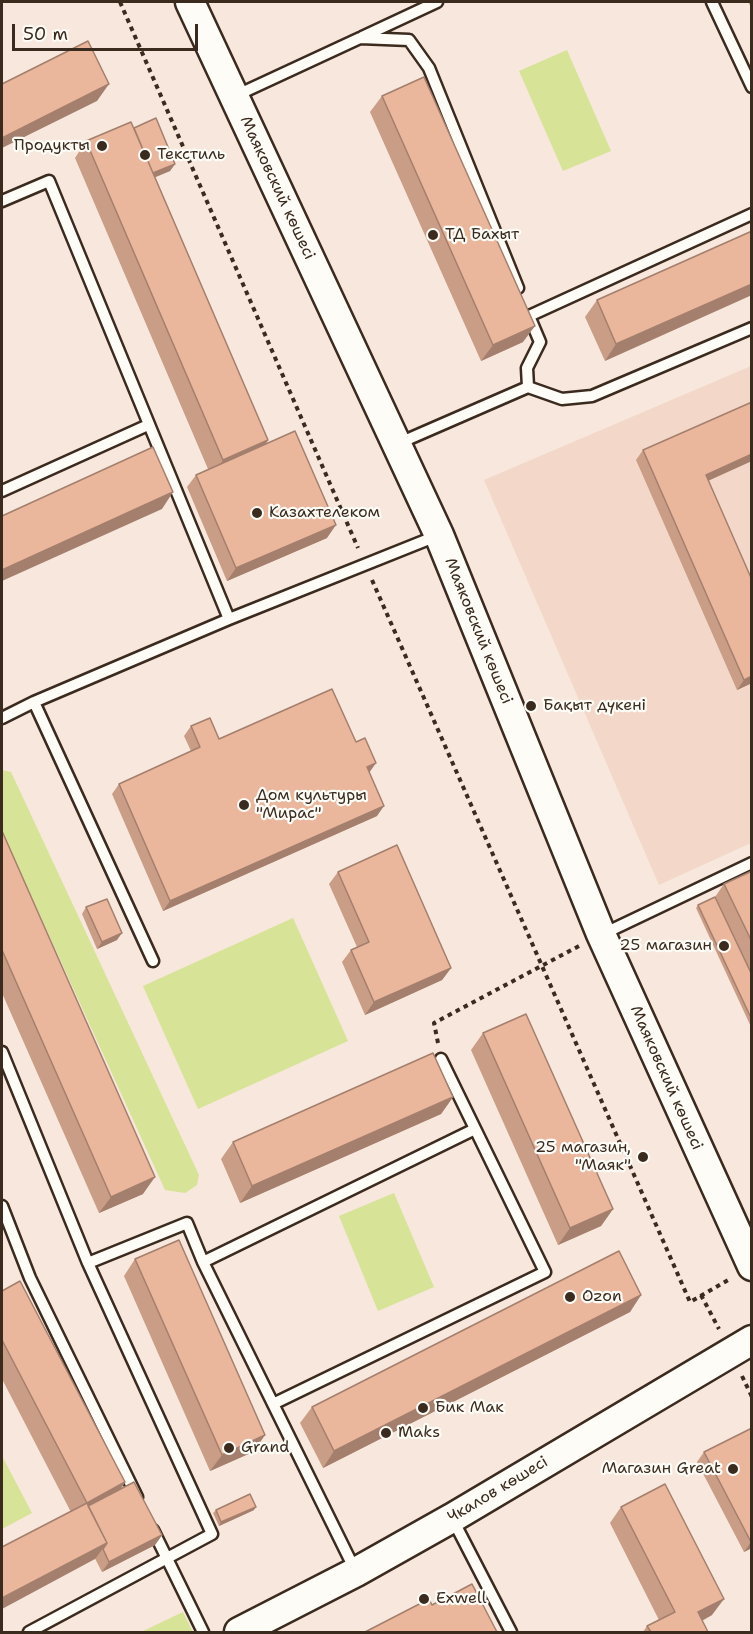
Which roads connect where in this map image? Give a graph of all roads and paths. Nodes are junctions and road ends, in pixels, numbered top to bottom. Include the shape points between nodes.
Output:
1 (120, 2) edge
2 (190, 2) edge
3 (437, 2) edge
4 (712, 2) edge
5 (360, 38) junction
6 (752, 87) edge
7 (234, 96) junction
8 (2, 201) edge
9 (752, 214) edge
10 (525, 305) junction
11 (752, 328) edge
12 (528, 387) junction
13 (148, 425) junction
14 (397, 444) junction
15 (2, 490) edge
16 (439, 535) junction
17 (365, 565) junction
18 (229, 619) junction
19 (34, 702) junction
20 (2, 718) edge
21 (752, 863) edge
22 (601, 934) junction
23 (153, 961) dead end
24 (541, 968) junction
25 (2, 1052) edge
26 (441, 1059) joint
27 (475, 1129) junction
28 (2, 1206) edge
29 (203, 1262) junction
30 (88, 1263) junction
31 (741, 1272) edge
32 (752, 1340) edge
33 (273, 1404) junction
34 (140, 1505) edge
35 (146, 1515) edge
36 (452, 1518) junction
37 (166, 1558) junction
38 (356, 1572) junction
39 (29, 1632) edge
40 (203, 1632) edge
41 (239, 1632) edge
42 (511, 1632) edge

1 - 17 path
2 - 7 street, Маяковский көшесі
3 - 5 lane
4 - 6 lane
5 - 7 lane
5 - 10 lane via 409,40 429,68
7 - 14 street, Маяковский көшесі
8 - 13 lane via 49,181
9 - 10 lane
10 - 12 lane via 540,342 527,368
11 - 12 lane via 592,396 562,399
12 - 14 lane
13 - 15 lane
13 - 18 lane
14 - 16 street, Маяковский көшесі
16 - 17 lane
16 - 22 street, Маяковский көшесі
17 - 18 lane
17 - 24 path
18 - 19 lane
19 - 20 lane
19 - 23 lane
21 - 22 lane
22 - 24 path
22 - 31 street, Маяковский көшесі
24 - 26 path via 434,1023
24 - 31 path via 690,1302
25 - 30 lane
26 - 27 lane
27 - 29 lane
27 - 33 lane via 545,1272
28 - 34 lane via 30,1278
29 - 30 lane via 187,1223
29 - 33 lane
30 - 37 lane via 212,1534
32 - 36 street, Чкалов көшесі
33 - 38 lane
35 - 37 lane
36 - 38 street, Чкалов көшесі
36 - 42 lane
37 - 39 lane
37 - 40 lane
38 - 41 street, Чкалов көшесі

